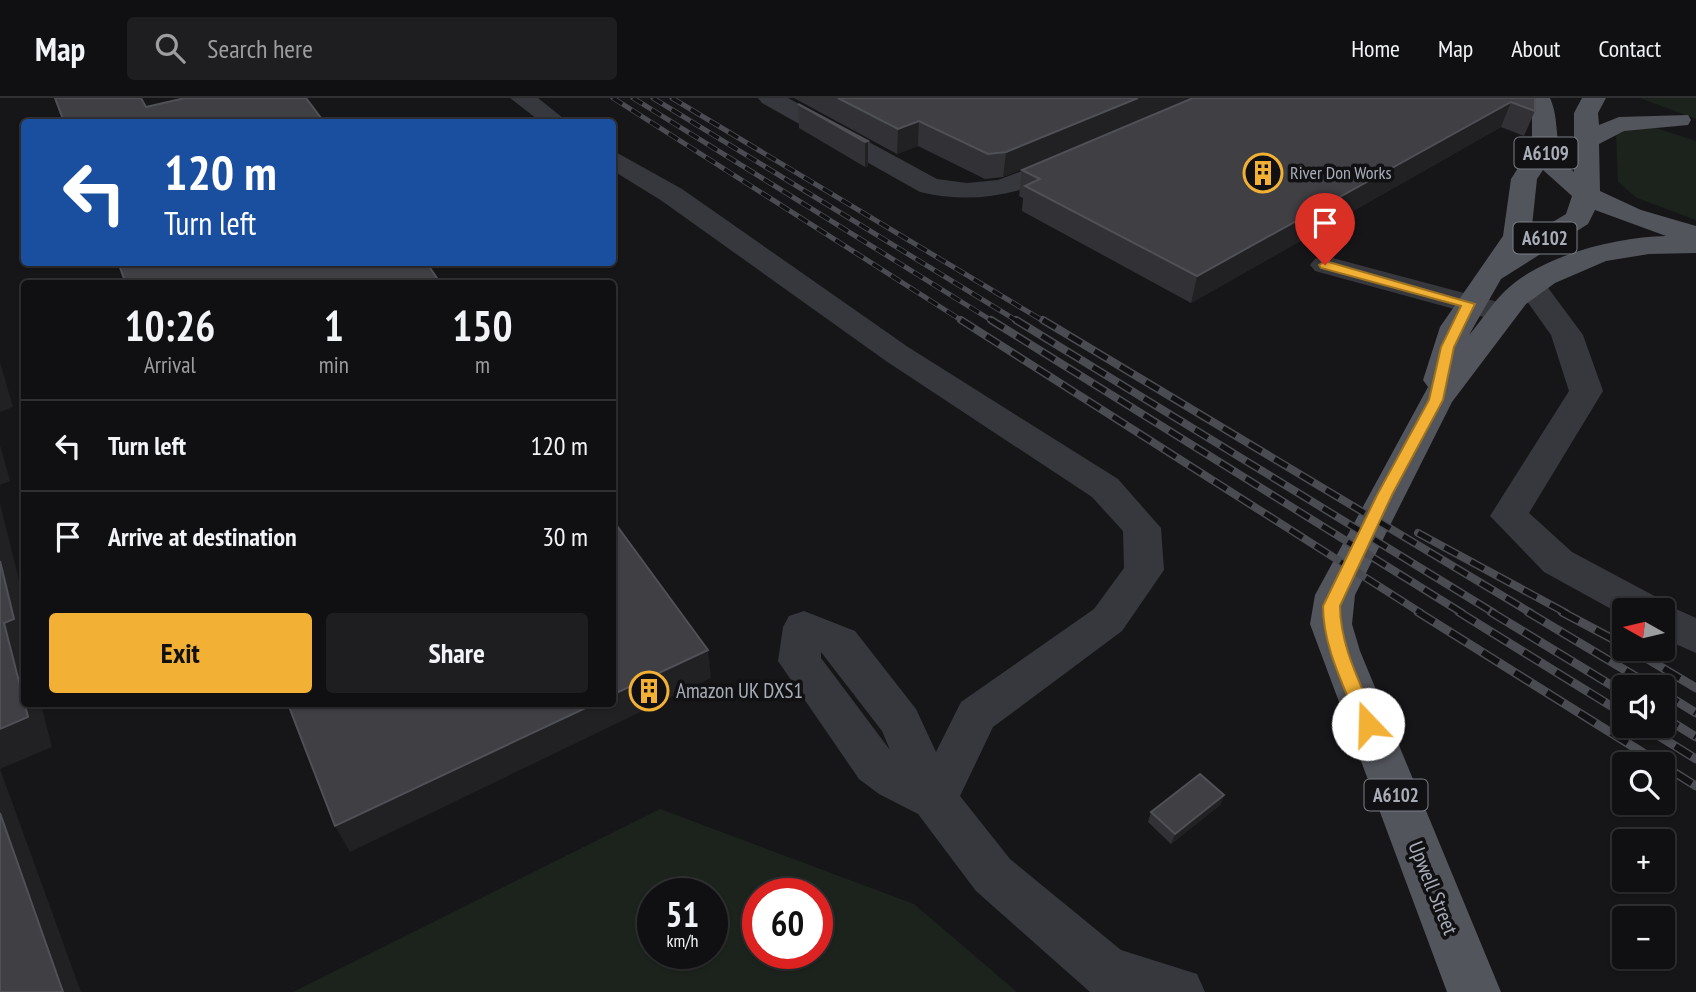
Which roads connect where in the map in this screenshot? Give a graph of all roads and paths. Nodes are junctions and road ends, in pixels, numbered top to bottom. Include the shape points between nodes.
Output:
1 (522, 98) edge
2 (770, 98) edge
3 (1538, 98) edge
4 (1594, 98) edge
5 (1621, 98) edge
6 (552, 119) edge
7 (1688, 123) edge
8 (1585, 141) junction
9 (1545, 146) junction
10 (1096, 150) edge
11 (616, 161) edge
12 (1587, 193) junction
13 (1696, 235) edge
14 (1696, 244) edge
15 (1325, 265) dead end
16 (1490, 273) junction
17 (1532, 287) junction
18 (1469, 304) junction
19 (1502, 313) junction
20 (1436, 400) junction
21 (1624, 598) edge
22 (1675, 626) edge
23 (1696, 637) edge
24 (1114, 981) edge
25 (1178, 992) edge
26 (1474, 992) edge

1 - 6 lane
2 - 10 lane via 929,186 953,191 1011,187
3 - 9 main road, A6109 via 1547,121
4 - 8 main road via 1586,113
5 - 7 main road
7 - 8 main road via 1619,124
8 - 12 main road
9 - 12 main road, A6109 via 1553,165
9 - 16 main road via 1524,179 1517,237
11 - 24 lane via 672,195 897,354 1105,488 1142,528 1144,570 1108,620 977,716 935,800 993,875
12 - 13 main road via 1648,224
12 - 16 main road, Upwell Street / A6102 via 1578,218
14 - 17 main road, Upwell Street / A6102 via 1613,250 1544,277
15 - 18 lane
16 - 18 main road, Upwell Street / A6102
17 - 19 main road, Upwell Street / A6102
17 - 21 lane via 1567,335 1586,391 1509,516 1558,562
18 - 19 lane
18 - 20 main road, Upwell Street / A6102 via 1447,347
19 - 20 main road, Upwell Street / A6102
20 - 26 main road, Upwell Street / A6102 via 1335,595 1331,624
22 - 23 lane
24 - 25 lane

